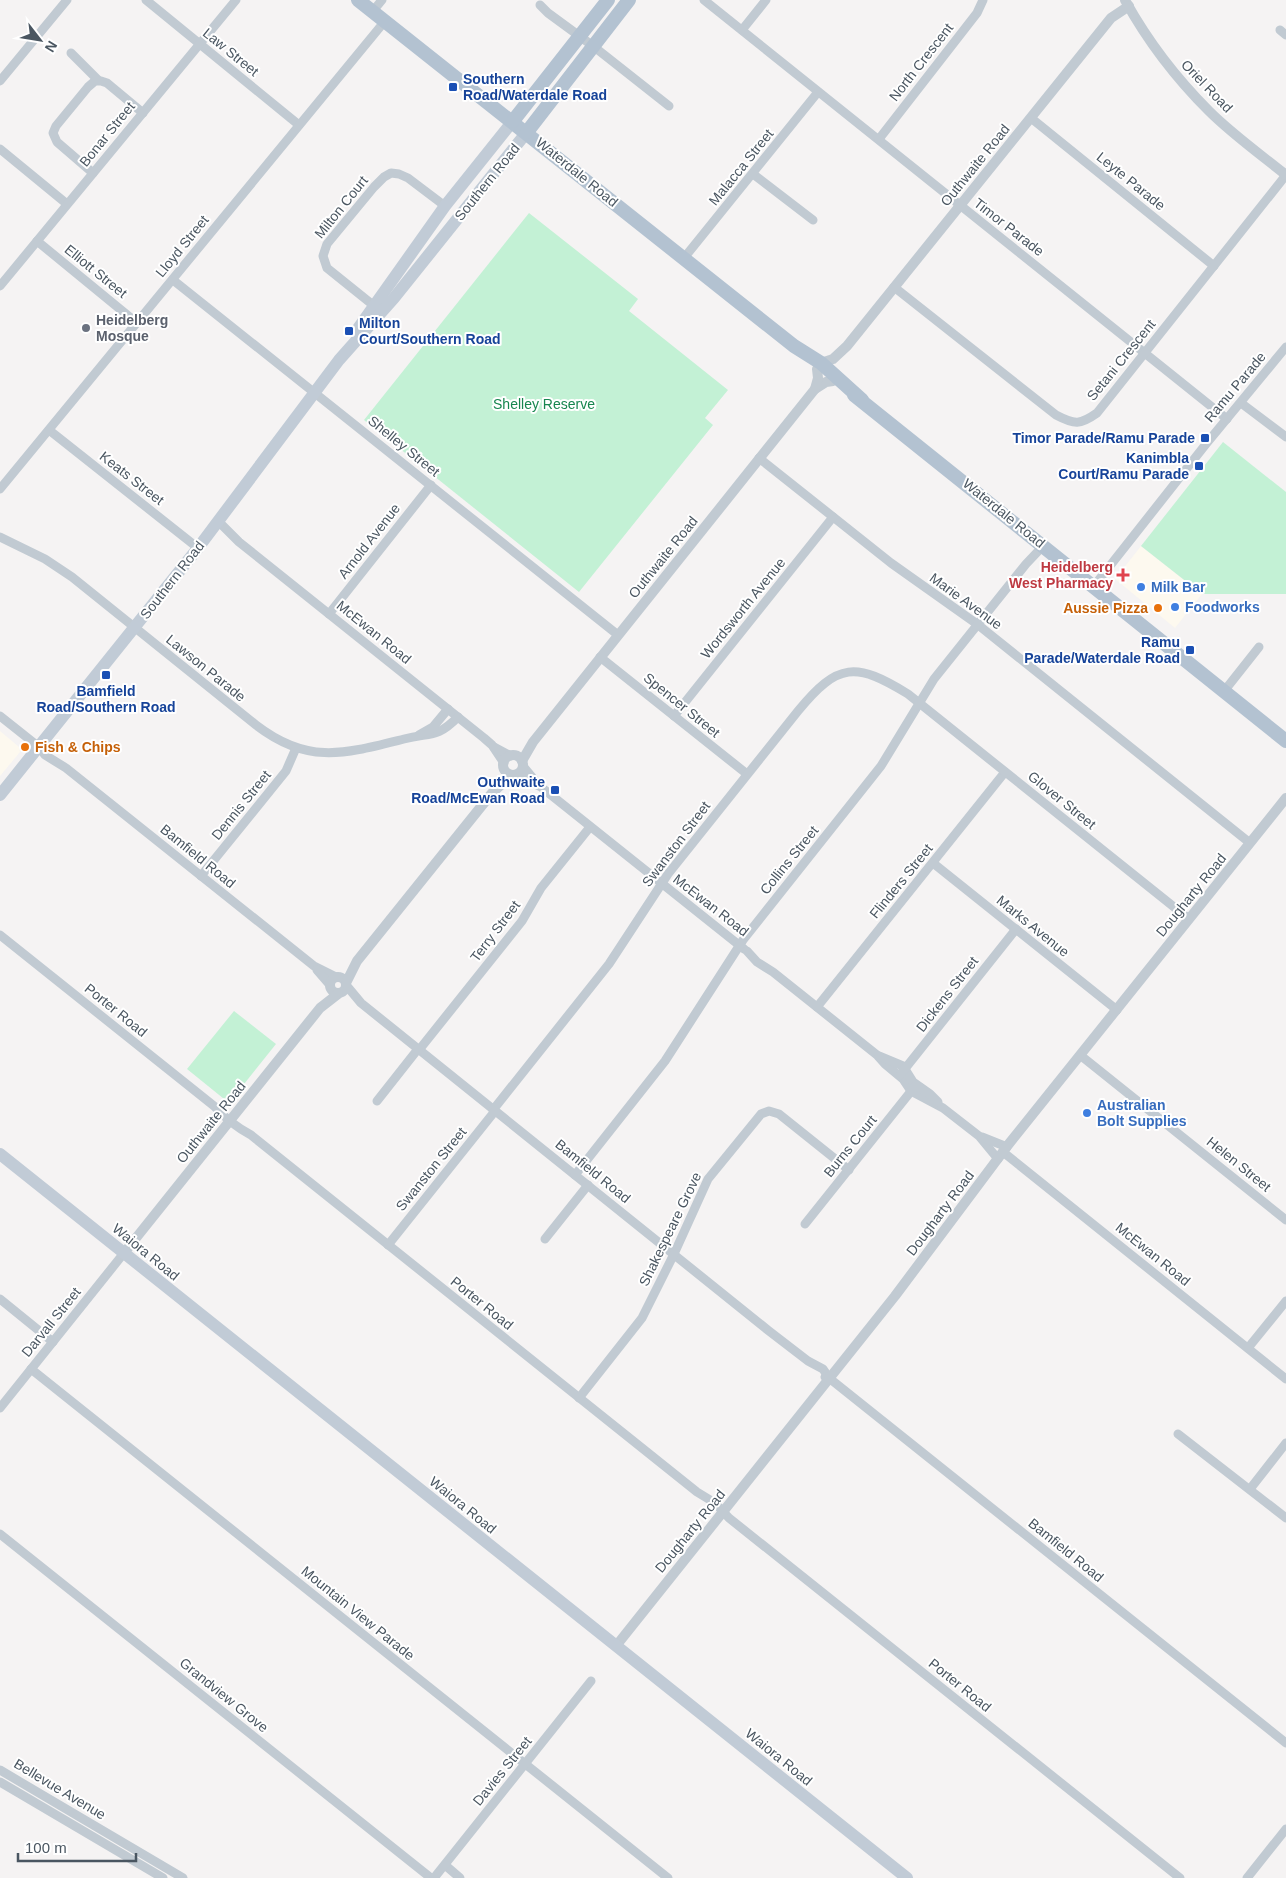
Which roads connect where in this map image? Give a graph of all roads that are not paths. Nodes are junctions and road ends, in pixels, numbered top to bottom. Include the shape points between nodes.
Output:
1 (67, 0) edge
2 (146, 0) edge
3 (236, 0) edge
4 (358, 0) edge
5 (382, 0) edge
6 (608, 0) edge
7 (630, 0) edge
8 (704, 0) edge
9 (766, 0) edge
10 (983, 0) edge
11 (1127, 3) edge
12 (540, 5) dead end
13 (373, 11) junction
14 (385, 21) junction
15 (742, 30) junction
16 (579, 36) junction
17 (200, 44) junction
18 (593, 46) junction
19 (72, 54) dead end
20 (98, 80) junction
21 (0, 81) edge
22 (818, 92) junction
23 (669, 106) dead end
24 (143, 113) junction
25 (1031, 118) junction
26 (512, 121) junction
27 (299, 125) junction
28 (526, 132) junction
29 (879, 140) junction
30 (0, 149) edge
31 (93, 173) junction
32 (753, 174) junction
33 (1286, 175) edge
34 (68, 204) junction
35 (959, 205) junction
36 (445, 206) junction
37 (813, 220) dead end
38 (37, 241) junction
39 (684, 258) junction
40 (1214, 266) junction
41 (2, 279) edge
42 (172, 280) junction
43 (894, 287) junction
44 (373, 305) junction
45 (137, 323) junction
46 (848, 346) junction
47 (1286, 347) edge
48 (1146, 352) junction
49 (339, 360) junction
50 (819, 366) junction
51 (835, 379) junction
52 (815, 389) junction
53 (315, 392) junction
54 (1241, 403) junction
55 (1227, 419) junction
56 (49, 430) junction
57 (1286, 437) edge
58 (759, 458) junction
59 (431, 485) junction
60 (0, 489) edge
61 (833, 518) junction
62 (216, 524) junction
63 (0, 537) edge
64 (1042, 544) junction
65 (198, 548) junction
66 (1094, 586) junction
67 (329, 614) junction
68 (977, 624) junction
69 (134, 628) junction
70 (618, 634) junction
71 (1259, 647) dead end
72 (600, 657) junction
73 (1225, 690) junction
74 (918, 702) junction
75 (448, 709) junction
76 (0, 716) edge
77 (674, 716) junction
78 (458, 717) junction
79 (416, 736) junction
80 (1286, 741) edge
81 (39, 747) junction
82 (296, 748) junction
83 (513, 765) junction
84 (1005, 772) junction
85 (747, 774) junction
86 (0, 796) edge
87 (1286, 798) edge
88 (590, 827) junction
89 (1250, 842) junction
90 (933, 863) junction
91 (201, 876) junction
92 (662, 884) junction
93 (1189, 919) junction
94 (1016, 929) junction
95 (0, 935) edge
96 (744, 948) junction
97 (338, 985) junction
98 (817, 1007) junction
99 (1116, 1010) junction
100 (418, 1050) junction
101 (1080, 1055) junction
102 (903, 1072) junction
103 (914, 1088) junction
104 (377, 1101) dead end
105 (494, 1110) junction
106 (231, 1120) junction
107 (979, 1136) junction
108 (1003, 1152) junction
109 (0, 1154) edge
110 (848, 1170) junction
111 (575, 1174) junction
112 (588, 1185) junction
113 (1286, 1220) edge
114 (806, 1224) dead end
115 (545, 1238) dead end
116 (388, 1245) junction
117 (124, 1253) junction
118 (674, 1254) junction
119 (0, 1299) edge
120 (1286, 1301) edge
121 (53, 1342) junction
122 (1248, 1348) junction
123 (31, 1369) junction
124 (829, 1378) junction
125 (1286, 1379) edge
126 (579, 1398) junction
127 (0, 1408) edge
128 (1178, 1434) dead end
129 (1286, 1443) edge
130 (1250, 1489) junction
131 (722, 1512) junction
132 (1286, 1518) edge
133 (0, 1534) edge
134 (616, 1646) junction
135 (591, 1681) dead end
136 (1286, 1743) edge
137 (526, 1764) junction
138 (0, 1770) edge
139 (0, 1782) edge
140 (1286, 1829) edge
141 (445, 1865) junction
142 (163, 1878) edge
143 (183, 1878) edge
144 (433, 1878) edge
145 (460, 1878) edge
146 (668, 1878) edge
147 (907, 1878) edge
148 (1180, 1878) edge
149 (1248, 1878) edge

1 - 21 street
2 - 17 street, Law Street
3 - 17 street, Bonar Street
4 - 13 main road, Waterdale Road
5 - 13 street
6 - 16 main road, Southern Road
7 - 18 main road, Southern Road
8 - 15 street, Timor Parade
9 - 15 street
10 - 29 street, North Crescent
11 - 25 street, Outhwaite Road via 1111,18
11 - 33 street, Oriel Road via 1179,80 1210,112
12 - 16 street
13 - 14 main road, Waterdale Road
14 - 26 main road, Waterdale Road
14 - 27 street, Lloyd Street
15 - 22 street, Timor Parade
16 - 18 street
16 - 26 main road, Southern Road
17 - 24 street, Bonar Street
17 - 27 street, Law Street
18 - 23 street
18 - 28 main road, Southern Road
19 - 20 street
20 - 24 street via 107,83
20 - 31 street via 88,87 53,133 59,144
22 - 29 street, Timor Parade
22 - 32 street, Malacca Street
24 - 31 street, Bonar Street
25 - 35 street, Outhwaite Road
25 - 40 street, Leyte Parade
26 - 28 main road, Waterdale Road
26 - 36 main road, Southern Road
27 - 42 street, Lloyd Street
28 - 39 main road, Waterdale Road
28 - 49 main road, Southern Road via 394,298
29 - 35 street, Timor Parade
30 - 34 street
31 - 34 street, Bonar Street
32 - 37 street
32 - 39 street, Malacca Street
33 - 40 street, Setani Crescent
34 - 38 street, Bonar Street
35 - 43 street, Outhwaite Road
35 - 48 street, Timor Parade
36 - 44 main road, Southern Road
36 - 44 street, Milton Court via 403,175 391,173 374,187 327,244 323,256 327,268
38 - 41 street, Bonar Street
38 - 45 street, Elliott Street
39 - 50 main road, Waterdale Road
40 - 48 street, Setani Crescent
42 - 45 street, Lloyd Street
42 - 53 street, Shelley Street
43 - 46 street, Outhwaite Road
43 - 48 street, Setani Crescent via 1069,422 1084,422 1097,412
44 - 49 main road, Southern Road
45 - 56 street, Lloyd Street
46 - 50 street, Outhwaite Road
46 - 51 street, Outhwaite Road
47 - 54 street, Ramu Parade
48 - 55 street, Timor Parade
49 - 53 main road, Southern Road
50 - 51 main road, Waterdale Road
50 - 52 street
51 - 52 street, Outhwaite Road
51 - 64 main road, Waterdale Road
52 - 58 street, Outhwaite Road
53 - 59 street, Shelley Street
53 - 62 main road, Southern Road
54 - 55 street, Ramu Parade
54 - 57 street
55 - 66 street, Ramu Parade
56 - 60 street, Lloyd Street
56 - 65 street, Keats Street
58 - 61 street, Marie Avenue
58 - 70 street, Outhwaite Road
59 - 67 street, Arnold Avenue
59 - 70 street, Shelley Street
61 - 68 street, Marie Avenue
61 - 77 street, Wordsworth Avenue
62 - 65 main road, Southern Road
62 - 67 street, McEwan Road
63 - 69 street, Lawson Parade via 45,559 72,577
64 - 66 main road, Waterdale Road
64 - 68 street, Collins Street
65 - 69 main road, Southern Road
66 - 73 main road, Waterdale Road
67 - 75 street, McEwan Road
68 - 74 street, Collins Street
68 - 89 street, Marie Avenue
69 - 81 main road, Southern Road
69 - 82 street, Lawson Parade via 264,731
70 - 72 street, Outhwaite Road
71 - 73 street
72 - 77 street, Spencer Street
72 - 83 street, Outhwaite Road
73 - 80 main road, Waterdale Road
74 - 84 street, Glover Street
74 - 85 street, Swanston Street via 878,677 854,670 845,672 813,694
74 - 96 street, Collins Street via 876,773
75 - 78 street, McEwan Road
75 - 79 street, Lawson Parade via 433,726
76 - 81 street, Bamfield Road
77 - 85 street, Spencer Street
78 - 79 street, Lawson Parade via 440,732
78 - 83 street, McEwan Road
79 - 82 street, Lawson Parade via 342,753
81 - 86 main road, Southern Road
81 - 91 street, Bamfield Road via 45,755 66,768
82 - 91 street, Dennis Street via 286,771
83 - 88 street, McEwan Road
83 - 97 street, Outhwaite Road
84 - 90 street, Flinders Street
84 - 93 street, Glover Street
85 - 92 street, Swanston Street
87 - 89 street, Dougharty Road
88 - 92 street, McEwan Road
88 - 100 street, Terry Street via 541,888 522,921
89 - 93 street, Dougharty Road
90 - 94 street, Marks Avenue
90 - 98 street, Flinders Street
91 - 97 street, Bamfield Road
92 - 96 street, McEwan Road
92 - 105 street, Swanston Street via 609,964
93 - 99 street, Dougharty Road
94 - 99 street, Marks Avenue
94 - 102 street, Dickens Street
95 - 106 street, Porter Road
96 - 98 street, McEwan Road via 757,962
96 - 111 street, Collins Street via 660,1068
97 - 100 street, Bamfield Road
97 - 106 street, Outhwaite Road
98 - 102 street, McEwan Road via 885,1064
99 - 101 street, Dougharty Road
100 - 104 street, Terry Street
100 - 105 street, Bamfield Road
101 - 108 street, Dougharty Road
101 - 113 street, Helen Street
102 - 103 street, McEwan Road
103 - 107 street, McEwan Road via 930,1094 942,1108
103 - 110 street, Burns Court
105 - 111 street, Bamfield Road
105 - 116 street, Swanston Street
106 - 116 street, Porter Road
106 - 117 street, Outhwaite Road
107 - 108 street, McEwan Road
107 - 108 street, McEwan Road
108 - 122 street, McEwan Road
108 - 124 street, Dougharty Road
109 - 117 main road, Waiora Road
110 - 114 street, Burns Court
110 - 118 street, Shakespeare Grove via 779,1114 765,1112 753,1122 710,1176
111 - 112 street, Bamfield Road
112 - 115 street
112 - 118 street, Bamfield Road
116 - 126 street, Porter Road
117 - 121 street, Darvall Street
117 - 134 main road, Waiora Road
118 - 124 street, Bamfield Road
118 - 126 street, Shakespeare Grove via 638,1324
119 - 121 street
120 - 122 street
121 - 123 street, Darvall Street
122 - 125 street, McEwan Road
123 - 127 street, Darvall Street
123 - 137 street, Mountain View Parade
124 - 131 street, Dougharty Road
124 - 136 street, Bamfield Road
126 - 131 street, Porter Road via 697,1492 711,1508
128 - 130 street
129 - 130 street
130 - 132 street
131 - 134 street, Dougharty Road
131 - 148 street, Porter Road
133 - 144 street, Grandview Grove
134 - 147 main road, Waiora Road
135 - 137 street, Davies Street
137 - 141 street, Davies Street
137 - 146 street, Mountain View Parade
138 - 143 street, Bellevue Avenue
139 - 142 street, Bellevue Avenue
140 - 149 street
141 - 144 street, Davies Street
141 - 145 street

